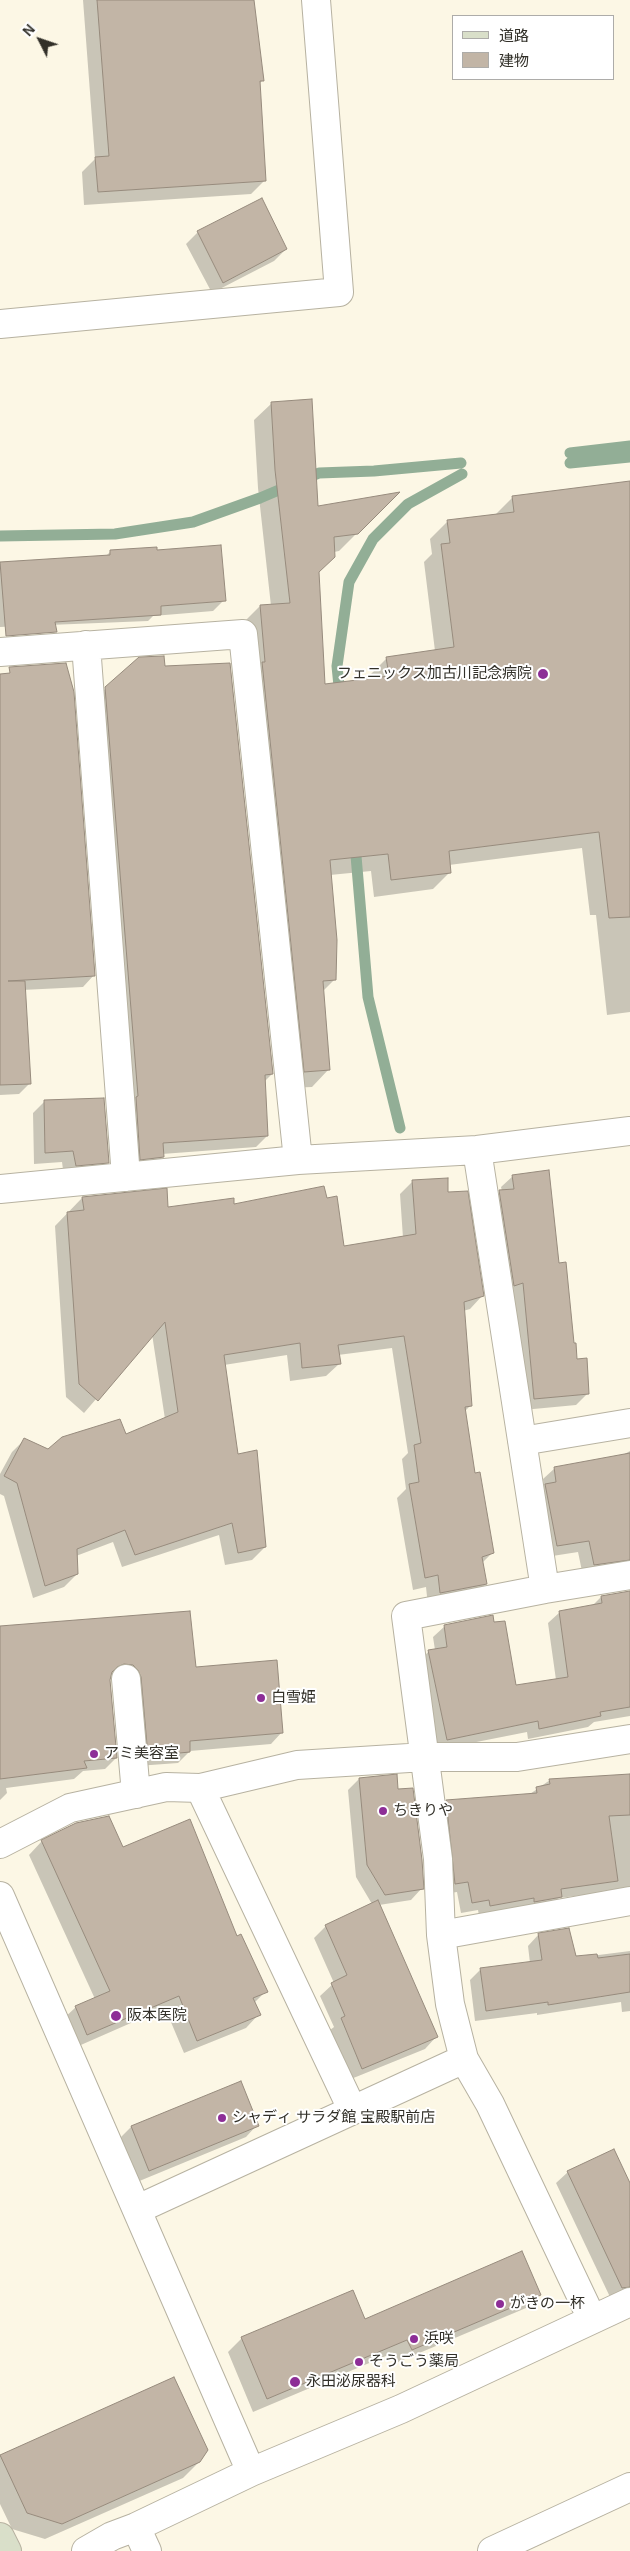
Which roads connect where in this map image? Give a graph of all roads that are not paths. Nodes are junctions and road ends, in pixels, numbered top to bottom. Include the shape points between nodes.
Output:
1 (316, 0) edge
2 (0, 324) edge
3 (86, 645) junction
4 (0, 652) edge
5 (630, 1131) edge
6 (478, 1150) junction
7 (298, 1160) junction
8 (126, 1177) junction
9 (0, 1189) edge
10 (630, 1423) edge
11 (522, 1441) junction
12 (630, 1575) edge
13 (544, 1590) junction
14 (126, 1679) dead end
15 (630, 1739) edge
16 (425, 1758) junction
17 (200, 1788) junction
18 (136, 1794) junction
19 (0, 1844) edge
20 (0, 1896) edge
21 (630, 1901) edge
22 (441, 1935) junction
23 (464, 2059) junction
24 (352, 2108) junction
25 (138, 2209) junction
26 (630, 2302) edge
27 (592, 2319) junction
28 (251, 2472) junction
29 (630, 2487) edge
30 (0, 2537) edge
31 (142, 2539) edge
32 (6, 2551) edge
33 (86, 2551) edge
34 (492, 2551) edge

1 - 2 street via 339,292
3 - 4 street
3 - 7 street via 243,634
3 - 8 street
5 - 6 street
6 - 7 street
6 - 11 street
7 - 8 street
8 - 9 street
10 - 11 street
11 - 13 street
12 - 13 street
13 - 16 street via 406,1616
14 - 18 street
15 - 16 street via 516,1757
16 - 17 street via 297,1765
16 - 22 street via 438,1859
17 - 18 street via 166,1788
17 - 24 street
18 - 19 street via 70,1808
20 - 25 street
21 - 22 street
22 - 23 street via 450,2004
23 - 24 street
23 - 27 street via 490,2104
24 - 25 street
25 - 28 street
26 - 27 street
27 - 28 street via 401,2409
28 - 31 street
29 - 34 street
30 - 32 street
31 - 33 street via 112,2536

